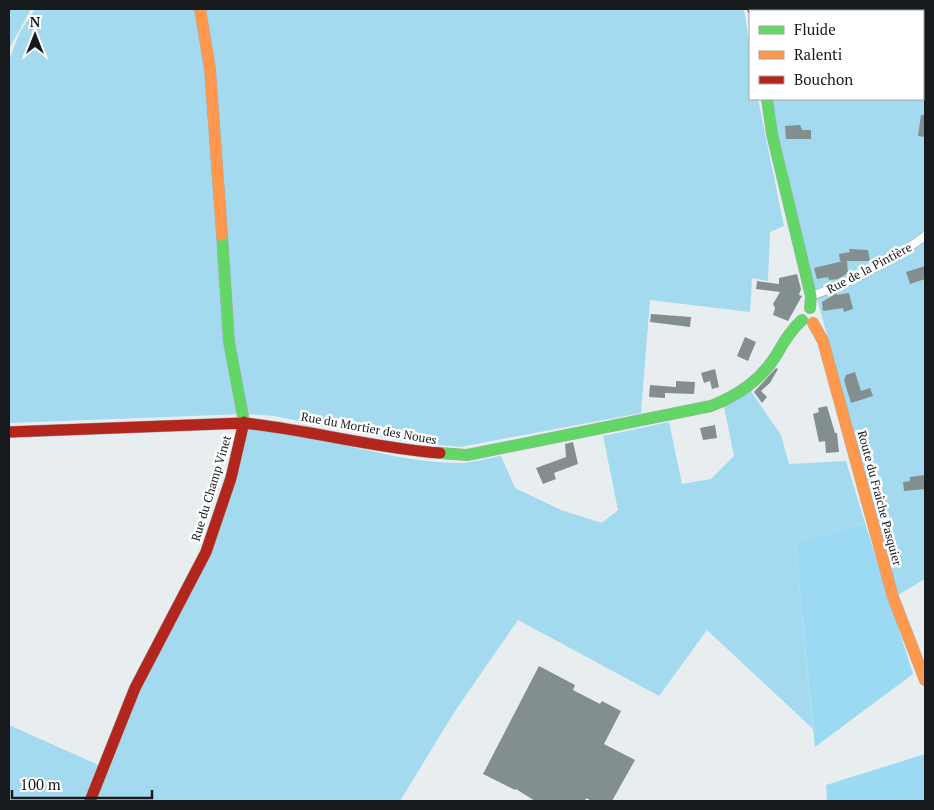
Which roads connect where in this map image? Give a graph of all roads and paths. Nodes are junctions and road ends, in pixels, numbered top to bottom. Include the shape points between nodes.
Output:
1 (200, 9) edge
2 (767, 100) edge
3 (925, 236) edge
4 (811, 296) junction
5 (807, 322) junction
6 (244, 423) junction
7 (9, 432) edge
8 (925, 680) edge
9 (90, 801) edge

1 - 6 street, Rue du Champ Vinet via 210,68 229,342
2 - 4 street via 772,134
3 - 4 street, Rue de la Pintière via 836,288
4 - 5 street, Rue du Mortier des Noues via 810,308 803,310
5 - 6 street, Rue du Mortier des Noues via 788,335 763,374 730,400 698,410 517,447 449,455 411,452
5 - 8 street, Route du Fraîche Pasquier via 823,341 893,597
6 - 7 street, Rue du Mortier des Noues
6 - 9 street, Rue du Champ Vinet via 231,478 206,552 135,688

